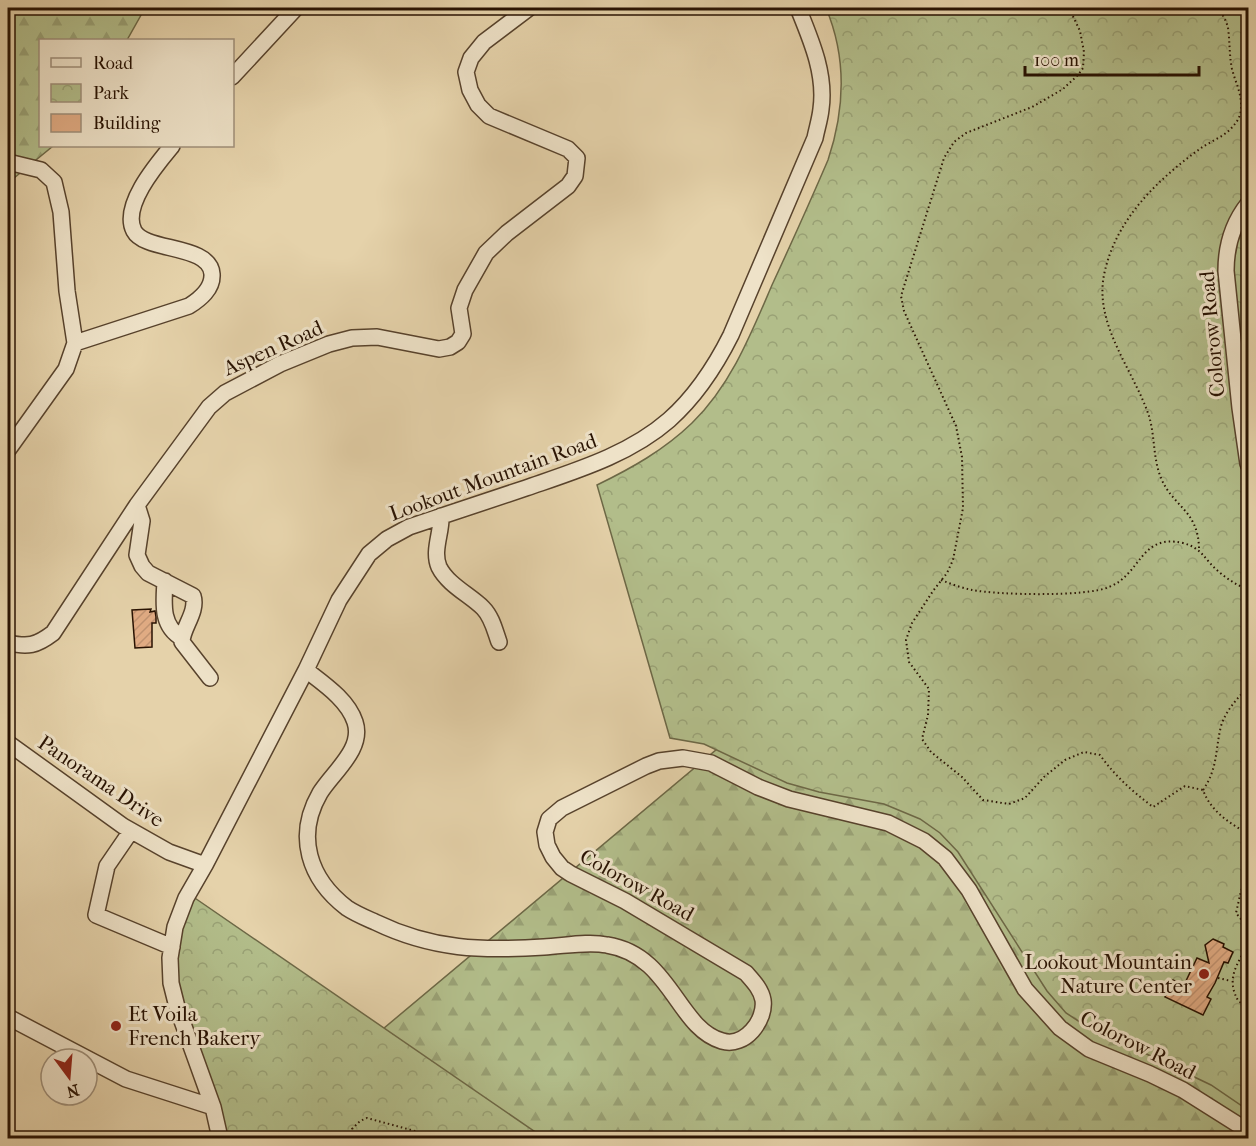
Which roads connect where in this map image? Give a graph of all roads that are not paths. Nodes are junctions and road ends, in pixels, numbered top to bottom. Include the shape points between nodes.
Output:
1 (296, 8) edge
2 (529, 8) edge
3 (798, 8) edge
4 (234, 75) edge
5 (171, 147) edge
6 (8, 162) edge
7 (1248, 204) edge
8 (75, 343) junction
9 (8, 450) edge
10 (1248, 464) edge
11 (137, 505) junction
12 (441, 516) junction
13 (165, 580) junction
14 (182, 638) junction
15 (499, 642) dead end
16 (8, 643) edge
17 (306, 670) junction
18 (210, 678) dead end
19 (8, 743) edge
20 (131, 831) junction
21 (205, 865) junction
22 (172, 947) junction
23 (8, 1017) edge
24 (213, 1107) junction
25 (1248, 1131) edge
26 (220, 1138) edge

1 - 4 street
2 - 11 street, Aspen Road via 484,42 471,58 466,72 470,90 489,116 568,149 577,158 575,176 486,253 459,308 463,334 458,342 439,349 377,337 352,338 280,364 225,393 209,406
3 - 12 street, Lookout Mountain Road via 819,62 822,109 815,138 731,335 702,383 669,420 609,457
5 - 8 street via 136,199 132,224 143,239 207,262 213,277 209,287 189,306
6 - 8 street via 41,170 54,182 61,212
7 - 10 street, Colorow Road via 1232,235 1226,272
8 - 9 street via 66,369
11 - 13 street via 142,521 137,555 148,573
11 - 16 street, Aspen Road via 53,633 40,643
12 - 15 street via 439,567 484,609
12 - 17 street, Lookout Mountain Road via 409,527 369,554 339,600
13 - 14 street via 165,617 171,630
13 - 14 street via 195,601
14 - 18 street
17 - 21 street, Lookout Mountain Road
17 - 25 street, Colorow Road via 347,706 356,723 357,740 320,794 307,831 308,853 315,873 330,895 350,910 417,940 453,947 607,945 630,952 664,979 691,1017 712,1038 738,1041 754,1030 763,1016 763,999 746,973 625,901 571,874 553,858 546,839 549,819 562,808 646,766 672,758 711,763 789,799 888,823 924,841 945,858 962,880 1024,989 1060,1028 1089,1049 1183,1090
19 - 20 street, Panorama Drive
20 - 21 street, Panorama Drive via 169,852
20 - 22 street via 107,866 96,915
21 - 22 street, Lookout Mountain Road via 186,898
22 - 24 street, Lookout Mountain Road via 171,982 177,1008
23 - 24 street via 126,1079
24 - 26 street, Lookout Mountain Road

